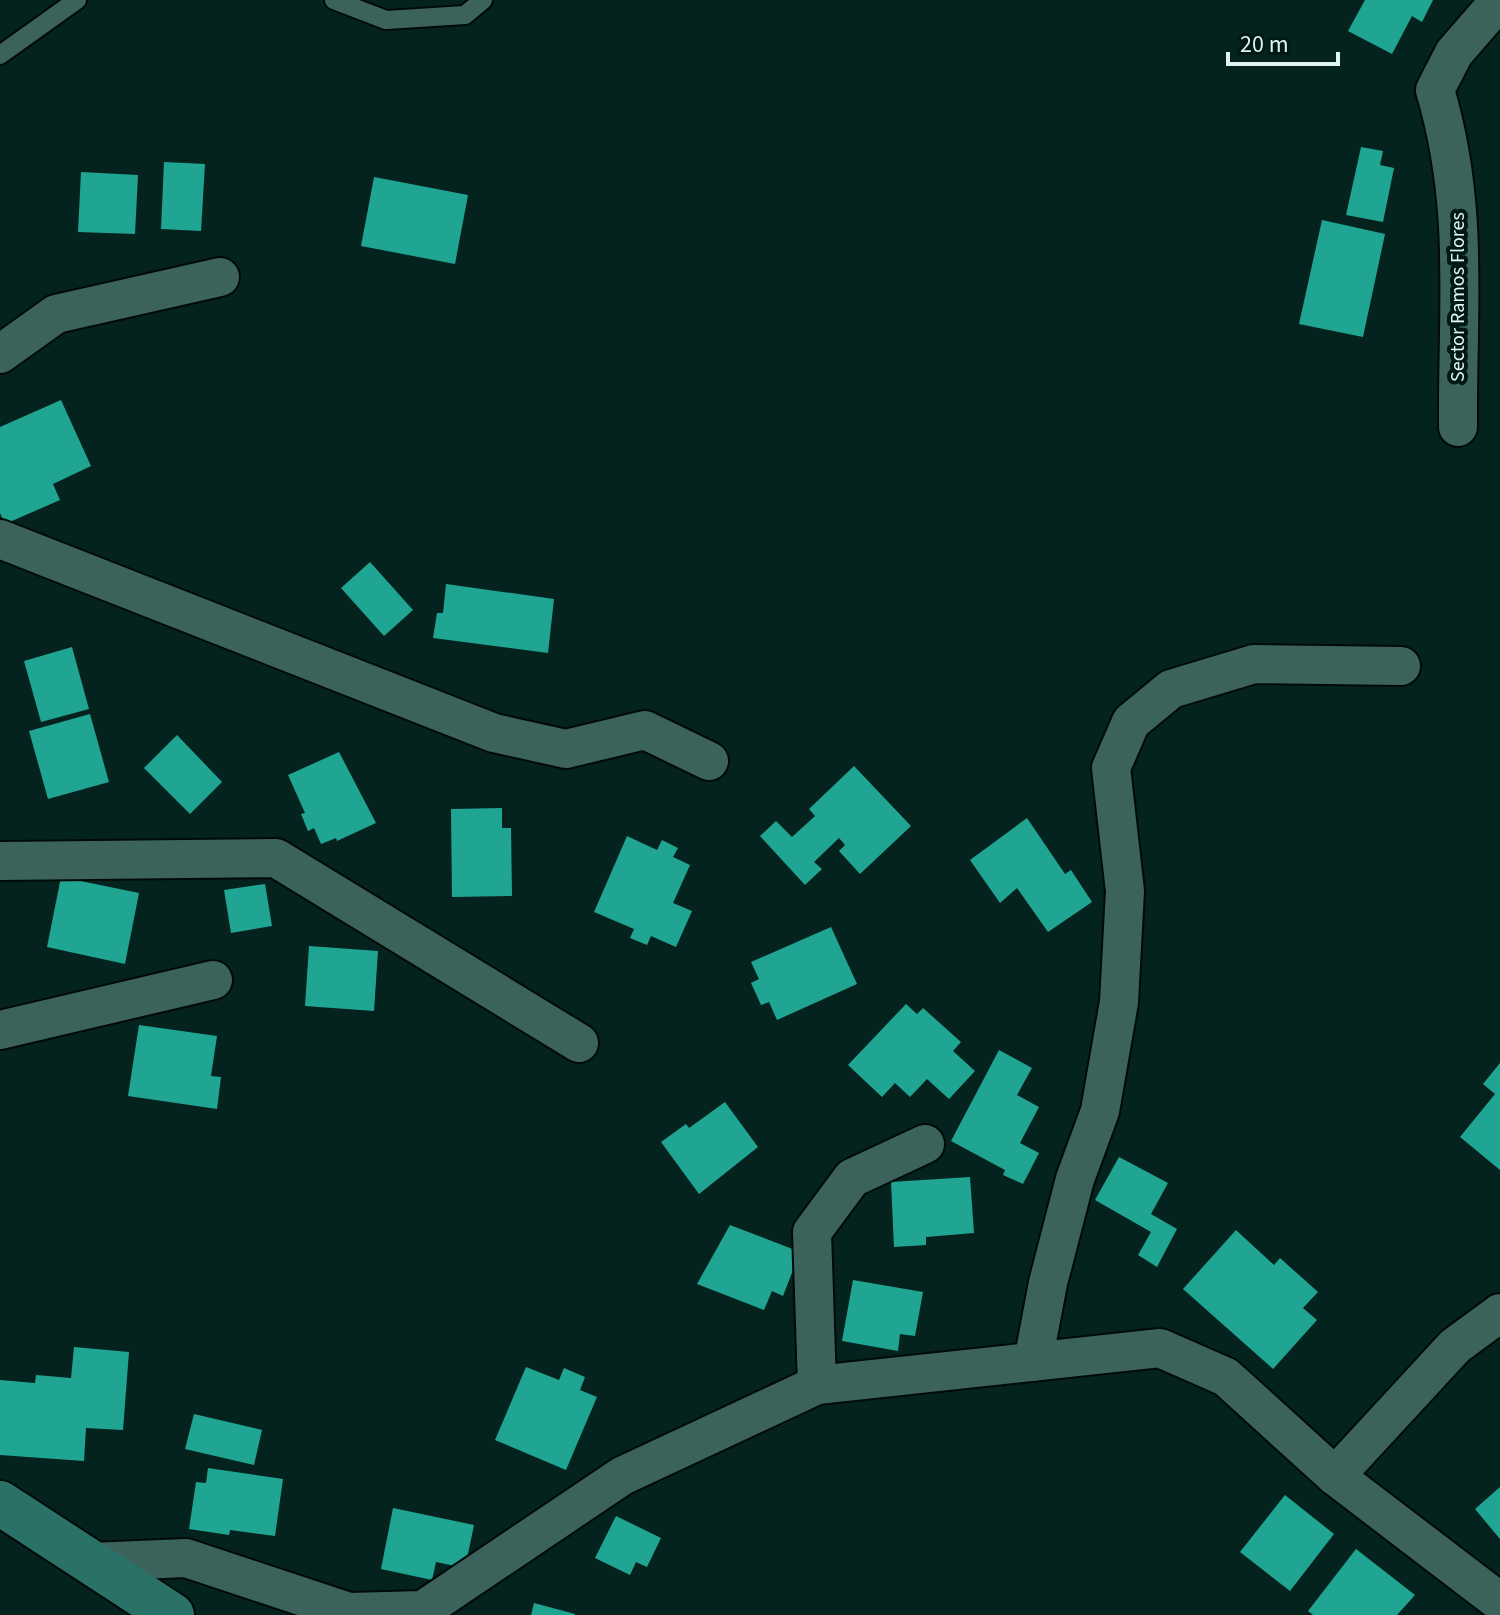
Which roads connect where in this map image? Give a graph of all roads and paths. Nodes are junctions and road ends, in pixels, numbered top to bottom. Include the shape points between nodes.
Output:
1 (77, 0) edge
2 (334, 0) edge
3 (483, 0) edge
4 (1500, 0) edge
5 (0, 55) edge
6 (220, 277) dead end
7 (0, 354) edge
8 (1458, 427) dead end
9 (0, 539) edge
10 (1401, 666) dead end
11 (709, 761) dead end
12 (0, 861) edge
13 (213, 980) dead end
14 (0, 1030) edge
15 (579, 1043) dead end
16 (925, 1144) dead end
17 (1500, 1313) edge
18 (1033, 1362) junction
19 (817, 1385) junction
20 (1335, 1476) junction
21 (0, 1503) edge
22 (90, 1562) junction
23 (1500, 1602) edge
24 (172, 1615) edge

1 - 5 lane
2 - 3 lane via 386,20 465,15
4 - 8 street, Sector Ramos Flores via 1454,53 1435,90 1456,171 1460,229
6 - 7 street via 56,314
9 - 11 street via 494,733 566,749 645,730
10 - 18 street via 1254,664 1171,689 1131,722 1111,768 1125,891 1119,1002 1100,1111 1075,1179
12 - 15 street via 276,858
13 - 14 street
16 - 19 street via 852,1178 812,1232
17 - 20 street via 1455,1346
18 - 19 street
18 - 20 street via 1160,1348 1226,1377
19 - 22 street via 622,1476 423,1610 349,1612 186,1558
20 - 23 street
21 - 22 street
22 - 24 street

